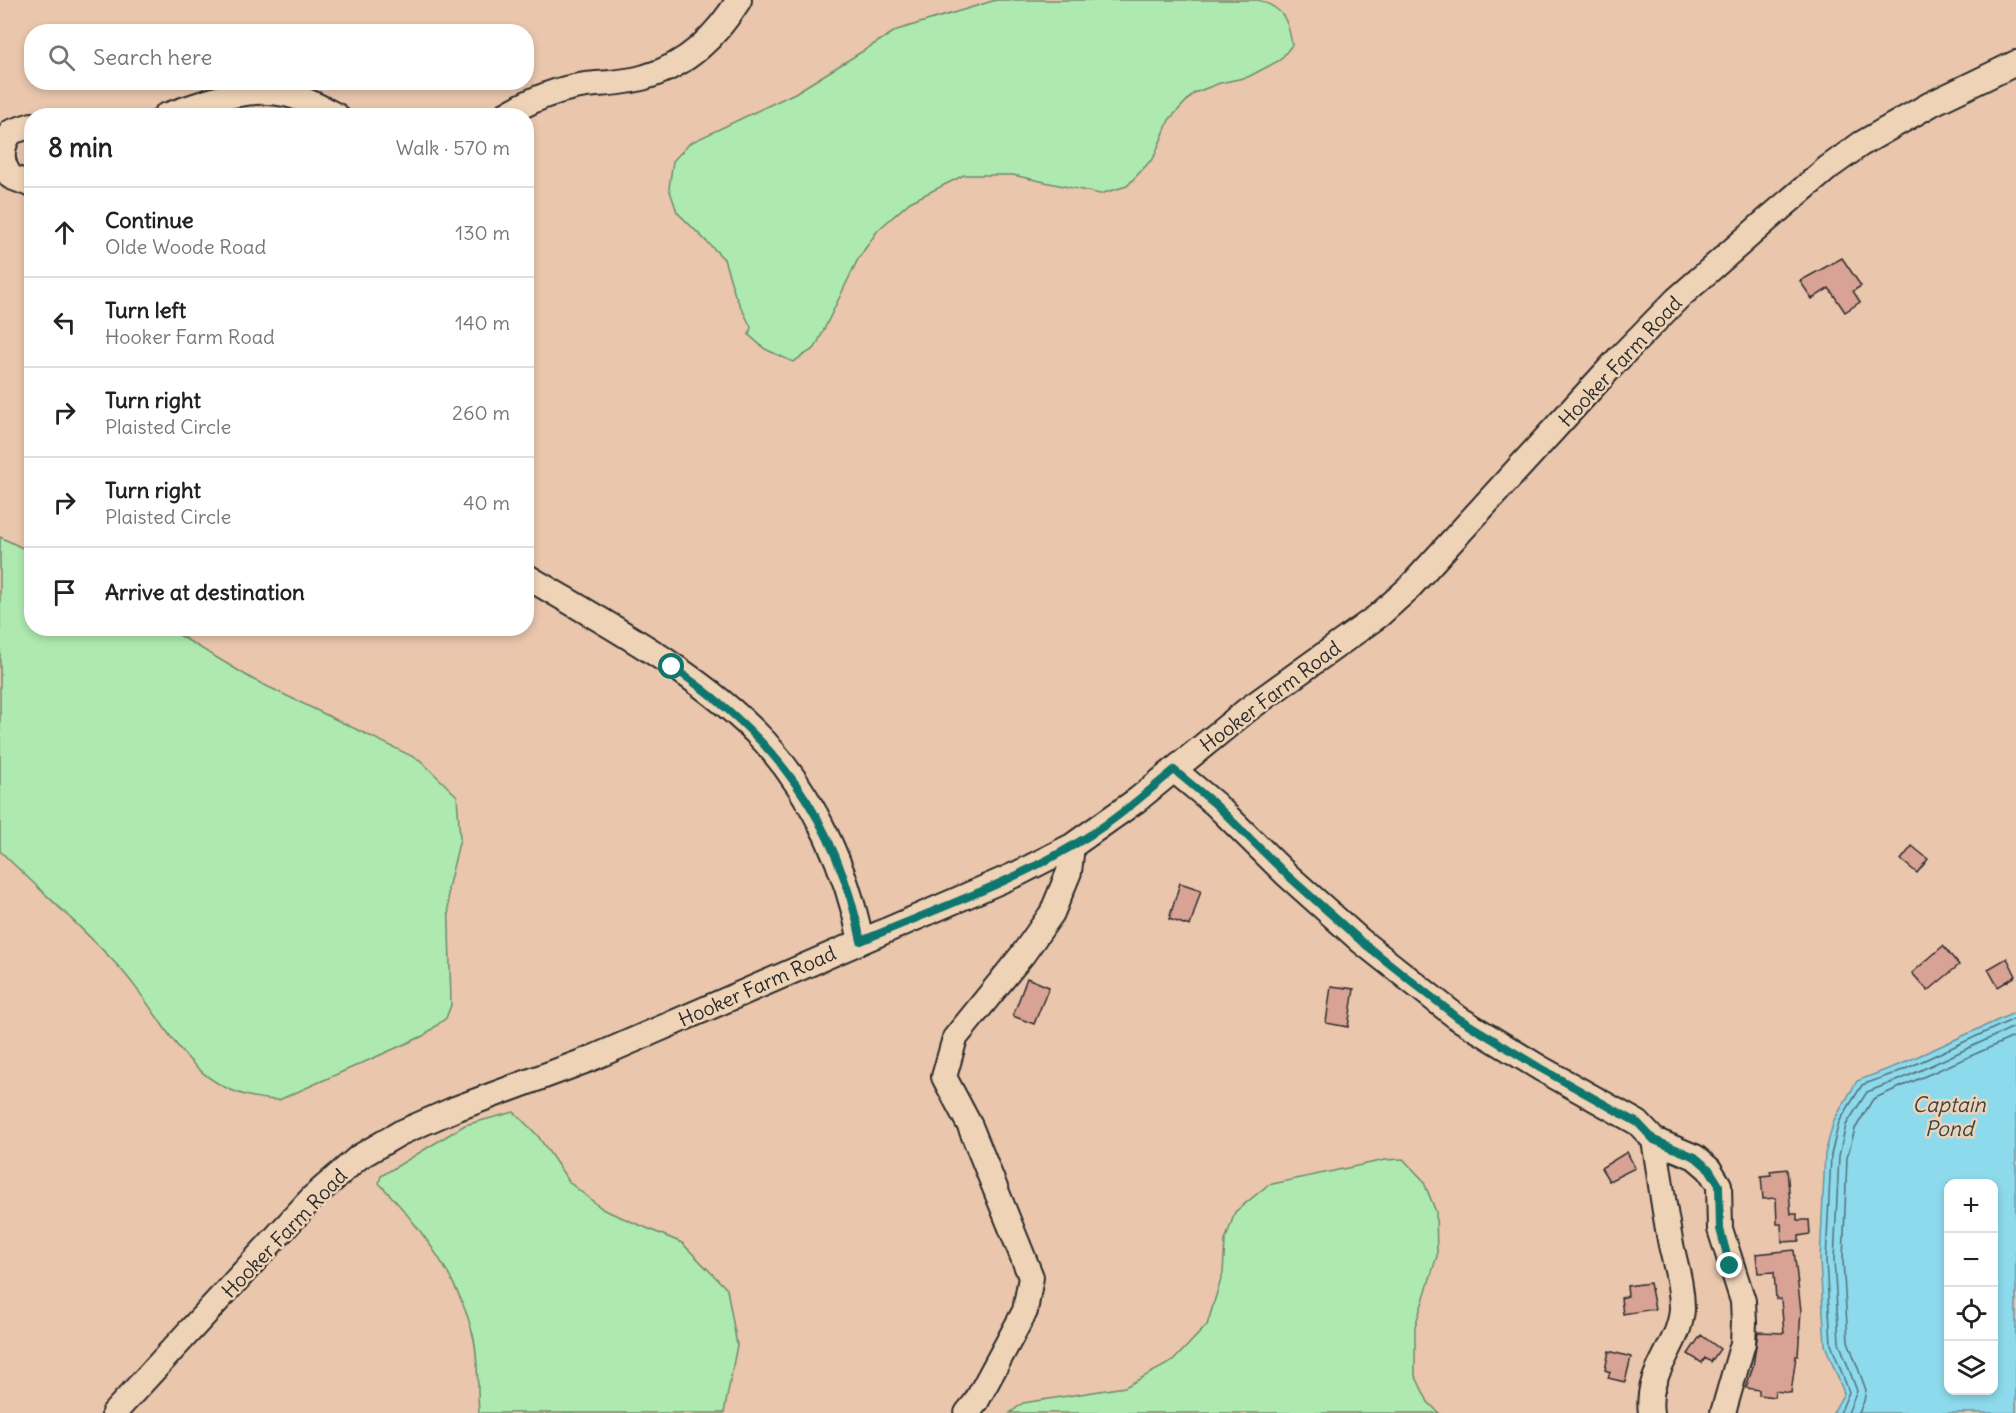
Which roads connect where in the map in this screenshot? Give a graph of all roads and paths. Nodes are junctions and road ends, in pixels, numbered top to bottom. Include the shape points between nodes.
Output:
1 (739, 0) edge
2 (2016, 63) edge
3 (191, 108) edge
4 (319, 108) edge
5 (517, 108) edge
6 (24, 128) edge
7 (24, 184) edge
8 (534, 581) edge
9 (1174, 770) junction
10 (1072, 846) junction
11 (861, 941) junction
12 (1654, 1140) junction
13 (114, 1413) edge
14 (967, 1413) edge
15 (1651, 1413) edge
16 (1723, 1413) edge

1 - 5 street via 699,50 664,71 566,89
2 - 9 street, Hooker Farm Road via 1895,124 1829,167 1668,307 1408,589
3 - 4 street via 240,93 270,92 289,95
6 - 7 street via 12,132 2,150 2,161 11,177
8 - 11 street via 677,670 736,715 765,743 795,782 830,842
9 - 10 street, Hooker Farm Road
9 - 12 street via 1361,941 1458,1018 1638,1123
10 - 11 street, Hooker Farm Road
10 - 14 street via 1069,872 1052,913 955,1038 945,1077 1031,1277 1024,1311
11 - 13 street, Hooker Farm Road via 590,1059 455,1109 400,1133 359,1157 313,1197
12 - 15 street via 1681,1285 1682,1311 1649,1396
12 - 16 street via 1695,1157 1719,1185 1720,1229 1743,1301 1744,1323 1743,1343

